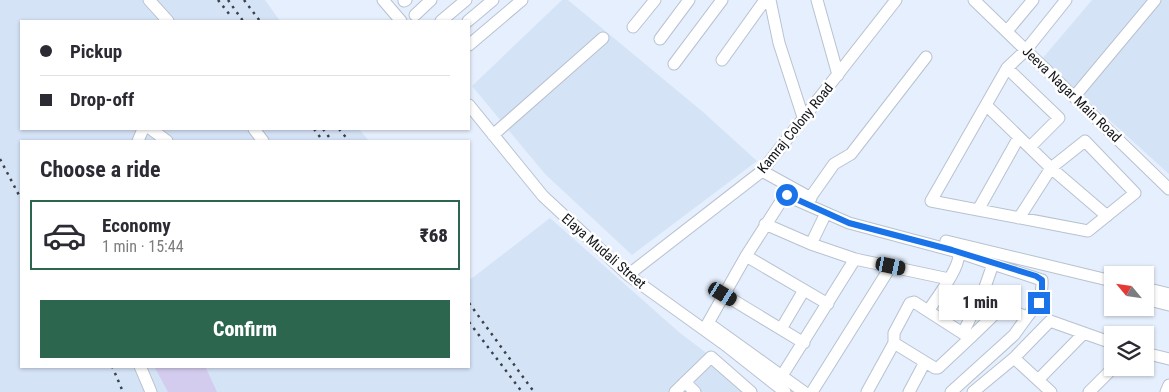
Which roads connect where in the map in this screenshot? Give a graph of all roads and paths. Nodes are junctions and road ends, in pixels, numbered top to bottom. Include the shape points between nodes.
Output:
1 (149, 0) edge
2 (383, 0) edge
3 (431, 0) edge
4 (466, 0) edge
5 (492, 0) edge
6 (522, 0) edge
7 (655, 0) edge
8 (689, 0) edge
9 (722, 0) edge
10 (765, 0) edge
11 (770, 0) edge
12 (817, 0) edge
13 (974, 0) edge
14 (1033, 0) edge
15 (1066, 0) edge
16 (1154, 0) edge
17 (892, 2) edge
18 (505, 14) junction
19 (415, 15) dead end
20 (167, 20) edge
21 (400, 20) edge
22 (442, 20) edge
23 (469, 20) edge
24 (634, 26) dead end
25 (1006, 32) junction
26 (603, 38) dead end
27 (660, 40) dead end
28 (470, 44) edge
29 (1026, 50) junction
30 (926, 56) dead end
31 (722, 60) dead end
32 (674, 64) dead end
33 (1007, 68) junction
34 (838, 75) junction
35 (1074, 97) junction
36 (986, 104) junction
37 (470, 106) edge
38 (803, 117) junction
39 (152, 130) edge
40 (493, 135) junction
41 (1019, 137) junction
42 (166, 140) edge
43 (1030, 147) junction
44 (1051, 168) junction
45 (762, 171) junction
46 (1169, 189) edge
47 (810, 198) junction
48 (978, 210) junction
49 (826, 214) junction
50 (1107, 216) junction
51 (1020, 218) junction
52 (766, 224) junction
53 (811, 244) junction
54 (958, 252) junction
55 (746, 256) junction
56 (854, 258) junction
57 (993, 264) junction
58 (891, 266) junction
59 (628, 275) junction
60 (949, 279) junction
61 (1104, 279) edge
62 (804, 290) junction
63 (1154, 290) edge
64 (723, 294) junction
65 (1169, 294) edge
66 (980, 299) junction
67 (1154, 301) edge
68 (828, 304) junction
69 (1169, 305) edge
70 (1002, 307) junction
71 (928, 311) junction
72 (1027, 317) junction
73 (781, 329) junction
74 (1084, 333) junction
75 (967, 336) junction
76 (1104, 340) edge
77 (804, 343) junction
78 (894, 343) junction
79 (1154, 355) edge
80 (1014, 358) junction
81 (1169, 359) edge
82 (925, 362) junction
83 (141, 368) edge
84 (1105, 376) edge
85 (1038, 380) junction
86 (685, 382) junction
87 (1169, 385) edge
88 (779, 386) edge
89 (151, 392) edge
90 (675, 392) edge
91 (695, 392) edge
92 (752, 392) edge
93 (804, 392) edge
94 (812, 392) edge
95 (867, 392) edge
96 (910, 392) edge
97 (951, 392) edge
98 (973, 392) edge
99 (1051, 392) edge
100 (1088, 392) edge
101 (1166, 392) edge

1 - 20 street
2 - 21 street
3 - 19 street
4 - 22 street
5 - 18 street
5 - 23 street
6 - 18 street
7 - 24 street
8 - 27 street
9 - 32 street
10 - 31 street
11 - 38 street via 779,44
12 - 34 street
13 - 25 street, Jeeva Nagar Main Road
14 - 25 street
15 - 29 street
16 - 35 street
17 - 34 street, Kamraj Colony Road
18 - 28 street
25 - 29 street, Jeeva Nagar Main Road
26 - 40 street
29 - 33 street
29 - 35 street, Jeeva Nagar Main Road
30 - 47 street via 851,154 834,164
33 - 36 street
33 - 43 street via 1058,118
34 - 38 street, Kamraj Colony Road
35 - 46 street, Jeeva Nagar Main Road
36 - 41 street
36 - 48 street via 932,200
37 - 40 street, Elaya Mudali Street
38 - 45 street, Kamraj Colony Road
39 - 42 street
40 - 59 street, Elaya Mudali Street via 542,196
41 - 43 street
41 - 48 street
43 - 44 street
44 - 50 street
44 - 50 street via 1085,141 1135,193
44 - 51 street
45 - 47 street
45 - 59 street, Kamraj Colony Road
47 - 61 street via 844,217
48 - 51 street
49 - 52 street via 785,195
49 - 53 street
49 - 54 street
50 - 51 street via 1088,231
52 - 53 street
52 - 55 street
53 - 56 street
54 - 57 street
54 - 60 street via 957,266
55 - 62 street
55 - 64 street
56 - 58 street
56 - 68 street
57 - 66 street
57 - 72 street via 1042,280 1039,303
58 - 60 street
58 - 94 street
59 - 88 street, Elaya Mudali Street
60 - 71 street
62 - 68 street
62 - 73 street
63 - 65 street
64 - 73 street
64 - 88 street via 708,320 709,325
66 - 70 street
66 - 75 street
67 - 69 street
68 - 77 street
70 - 72 street
70 - 75 street
71 - 75 street
71 - 78 street via 914,302 910,303 894,333
72 - 97 street via 1014,335
73 - 77 street
74 - 76 street
74 - 80 street via 1050,321
74 - 85 street
75 - 82 street via 938,368
77 - 88 street
78 - 82 street
78 - 95 street
79 - 81 street
80 - 85 street
80 - 98 street
82 - 96 street
83 - 89 street
84 - 100 street
85 - 99 street
86 - 90 street
86 - 91 street
86 - 92 street via 711,356
87 - 101 street
88 - 93 street

